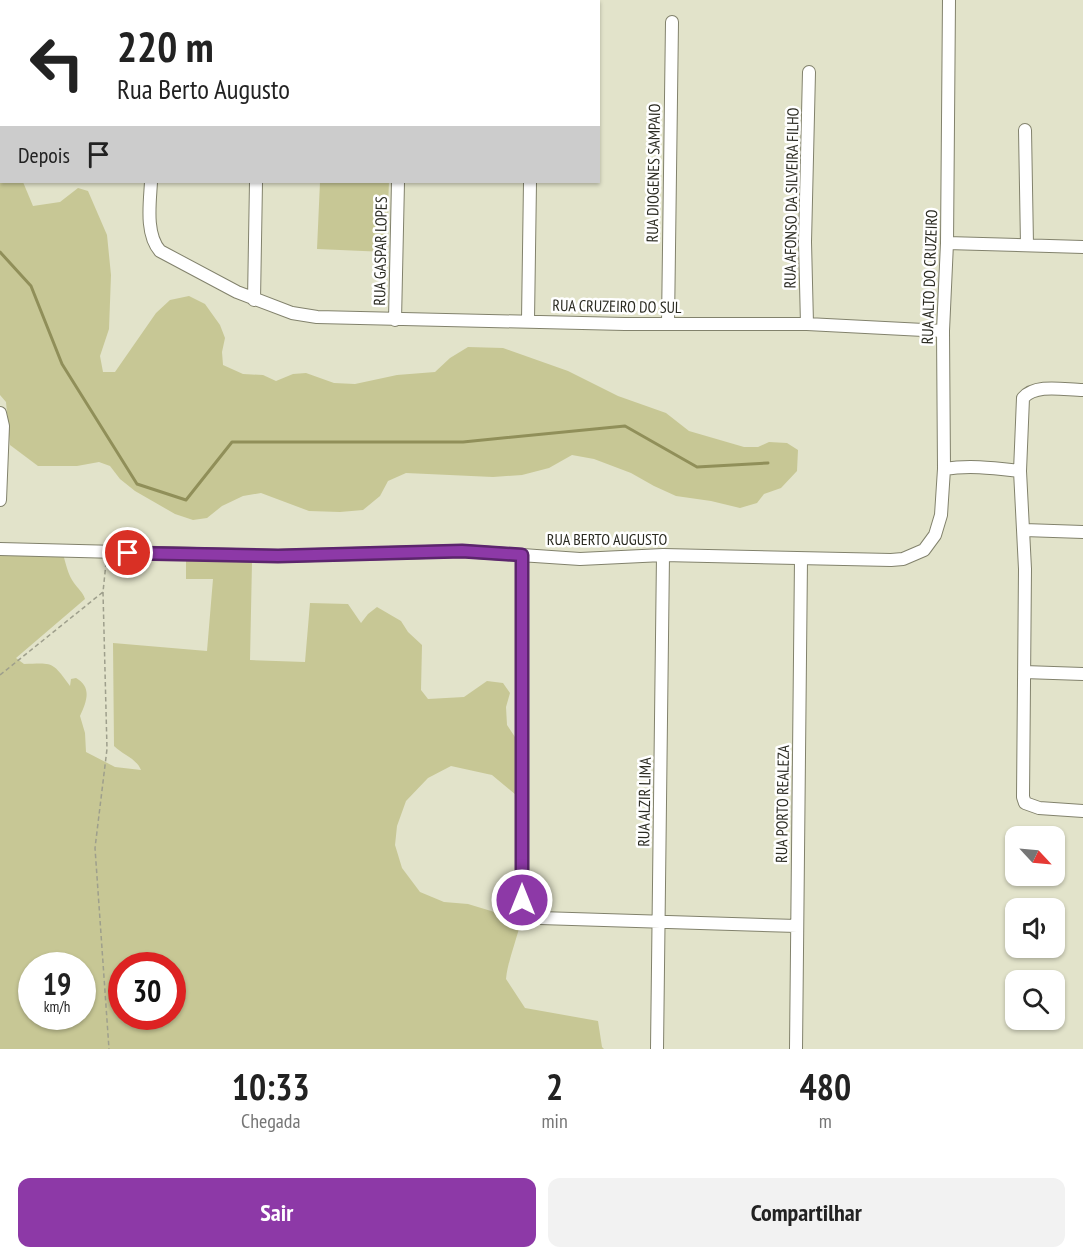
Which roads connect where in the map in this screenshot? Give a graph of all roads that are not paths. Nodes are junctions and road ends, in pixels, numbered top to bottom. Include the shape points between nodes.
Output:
1 (949, 0) edge
2 (672, 22) dead end
3 (809, 72) dead end
4 (1025, 130) dead end
5 (151, 183) edge
6 (256, 183) edge
7 (398, 183) edge
8 (530, 183) edge
9 (947, 243) junction
10 (1027, 245) junction
11 (1083, 247) edge
12 (254, 300) junction
13 (395, 320) junction
14 (528, 320) junction
15 (668, 324) junction
16 (807, 324) junction
17 (943, 331) junction
18 (1083, 390) edge
19 (0, 413) edge
20 (944, 469) junction
21 (1020, 471) junction
22 (0, 500) edge
23 (1024, 530) junction
24 (1083, 532) edge
25 (0, 549) edge
26 (924, 550) joint
27 (522, 555) junction
28 (663, 555) junction
29 (801, 558) junction
30 (1024, 672) junction
31 (1083, 674) edge
32 (1083, 811) edge
33 (658, 923) junction
34 (797, 926) junction
35 (657, 1049) edge
36 (796, 1049) edge

1 - 9 street, RUA ALTO DO CRUZEIRO
2 - 15 street, RUA DIOGENES SAMPAIO
3 - 16 street, RUA AFONSO DA SILVEIRA FILHO
4 - 10 street
5 - 12 street, RUA CRUZEIRO DO SUL via 152,238 157,248
6 - 12 street
7 - 13 street, RUA GASPAR LOPES
8 - 14 street
9 - 10 street
9 - 17 street, RUA ALTO DO CRUZEIRO
10 - 11 street
12 - 13 street, RUA CRUZEIRO DO SUL via 292,313 334,319
13 - 14 street, RUA CRUZEIRO DO SUL
14 - 15 street, RUA CRUZEIRO DO SUL
15 - 16 street, RUA CRUZEIRO DO SUL
16 - 17 street, RUA CRUZEIRO DO SUL
17 - 20 street, RUA ALTO DO CRUZEIRO
18 - 21 street via 1041,389 1028,392 1023,398
19 - 22 street
20 - 21 street via 983,466
20 - 26 street, RUA ALTO DO CRUZEIRO via 941,515 935,535
21 - 23 street
23 - 24 street
23 - 30 street
25 - 27 street, RUA BERTO AUGUSTO via 278,556 462,551
26 - 29 street, RUA BERTO AUGUSTO via 903,559
27 - 28 street, RUA BERTO AUGUSTO via 580,559
27 - 33 street via 522,900 527,914 540,918
28 - 29 street, RUA BERTO AUGUSTO
28 - 33 street, RUA ALZIR LIMA
29 - 34 street, RUA PORTO REALEZA
30 - 31 street
30 - 32 street via 1023,797 1028,805
33 - 34 street
33 - 35 street, RUA ALZIR LIMA
34 - 36 street, RUA PORTO REALEZA

